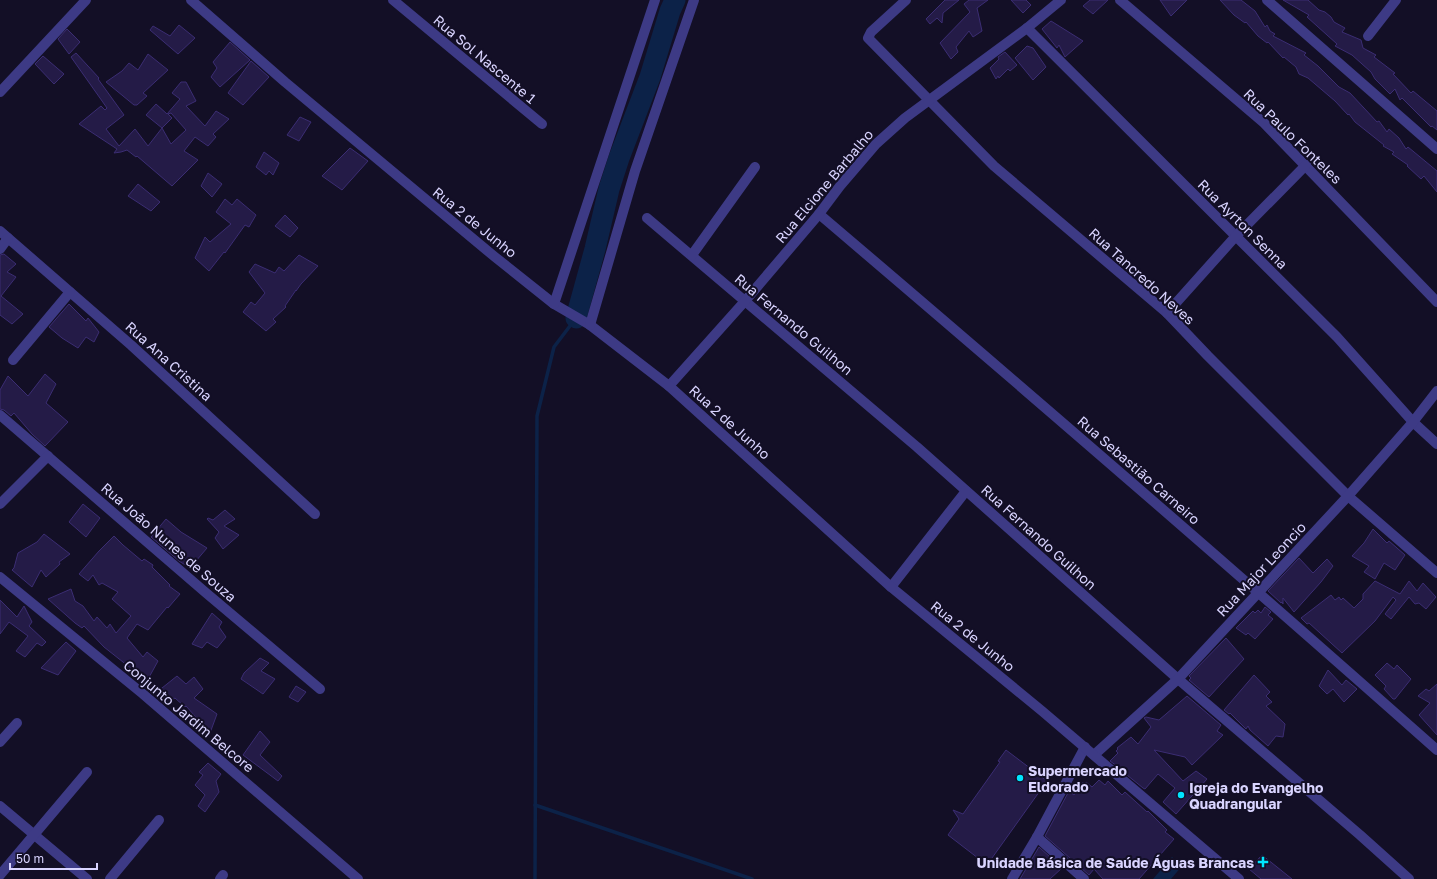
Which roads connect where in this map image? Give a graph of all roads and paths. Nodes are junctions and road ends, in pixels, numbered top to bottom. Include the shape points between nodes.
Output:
1 (86, 0) edge
2 (192, 0) edge
3 (393, 0) edge
4 (655, 0) edge
5 (694, 0) edge
6 (906, 0) edge
7 (1061, 0) edge
8 (1120, 0) edge
9 (1267, 0) edge
10 (1396, 0) edge
11 (1026, 28) junction
12 (1368, 36) dead end
13 (0, 92) edge
14 (929, 101) junction
15 (542, 124) dead end
16 (1437, 149) edge
17 (1306, 165) junction
18 (755, 167) dead end
19 (819, 214) junction
20 (647, 218) dead end
21 (0, 231) edge
22 (1235, 236) junction
23 (8, 238) junction
24 (0, 248) edge
25 (692, 255) junction
26 (70, 292) junction
27 (745, 301) junction
28 (1437, 302) edge
29 (554, 304) junction
30 (1167, 313) junction
31 (590, 325) junction
32 (13, 360) dead end
33 (669, 386) junction
34 (1437, 391) edge
35 (0, 415) edge
36 (1413, 422) junction
37 (1437, 444) edge
38 (48, 456) junction
39 (966, 491) junction
40 (1348, 496) junction
41 (0, 504) edge
42 (315, 514) dead end
43 (1437, 573) edge
44 (0, 577) edge
45 (891, 587) junction
46 (1258, 592) junction
47 (1178, 679) junction
48 (320, 689) dead end
49 (17, 723) dead end
50 (0, 742) edge
51 (1085, 747) junction
52 (1437, 750) edge
53 (1094, 755) junction
54 (87, 772) dead end
55 (0, 806) edge
56 (159, 820) dead end
57 (35, 835) junction
58 (1037, 837) junction
59 (0, 875) edge
60 (87, 879) edge
61 (110, 879) edge
62 (358, 879) edge
63 (1012, 879) edge
64 (1084, 879) edge
65 (1239, 879) edge
66 (1409, 879) edge

1 - 13 street
2 - 29 street, Rua 2 de Junho via 385,166
3 - 15 street, Rua Sol Nascente 1
4 - 29 street
5 - 31 street via 635,171
6 - 14 street, Rua Tancredo Neves via 871,32 868,38
7 - 11 street, Rua Elcione Barbalho
8 - 17 street, Rua Paulo Fonteles via 1264,123
9 - 16 street
10 - 12 street
11 - 14 street, Rua Elcione Barbalho
11 - 22 street, Rua Ayrton Senna
14 - 19 street, Rua Elcione Barbalho via 876,144
14 - 30 street, Rua Tancredo Neves via 994,166
17 - 22 street
17 - 28 street, Rua Paulo Fonteles
18 - 25 street
19 - 27 street, Rua Elcione Barbalho
19 - 46 street, Rua Sebastião Carneiro
20 - 25 street, Rua Fernando Guilhon
21 - 23 street, Rua Ana Cristina
22 - 30 street
22 - 36 street, Rua Ayrton Senna via 1337,337
23 - 24 street
23 - 26 street, Rua Ana Cristina
25 - 27 street, Rua Fernando Guilhon
26 - 32 street
26 - 42 street, Rua Ana Cristina via 137,350
27 - 33 street, Rua Elcione Barbalho
27 - 39 street, Rua Fernando Guilhon
29 - 31 street, Rua 2 de Junho
30 - 40 street, Rua Tancredo Neves
31 - 33 street, Rua 2 de Junho
33 - 45 street, Rua 2 de Junho
34 - 36 street, Rua Major Leoncio
35 - 38 street, Rua João Nunes de Souza
36 - 37 street, Rua Ayrton Senna
36 - 40 street, Rua Major Leoncio
38 - 41 street
38 - 48 street, Rua João Nunes de Souza
39 - 45 street
39 - 47 street, Rua Fernando Guilhon
40 - 43 street, Rua Tancredo Neves
40 - 46 street, Rua Major Leoncio
44 - 62 street, Conjunto Jardim Belcore via 143,694
45 - 51 street, Rua 2 de Junho
46 - 47 street, Rua Major Leoncio
46 - 52 street, Rua Sebastião Carneiro
47 - 53 street, Rua Major Leoncio
47 - 66 street, Rua Fernando Guilhon
49 - 50 street
51 - 53 street, Rua 2 de Junho
51 - 58 street
53 - 65 street, Rua 2 de Junho
54 - 57 street
55 - 57 street
56 - 61 street
57 - 59 street
57 - 60 street
58 - 63 street
58 - 64 street

